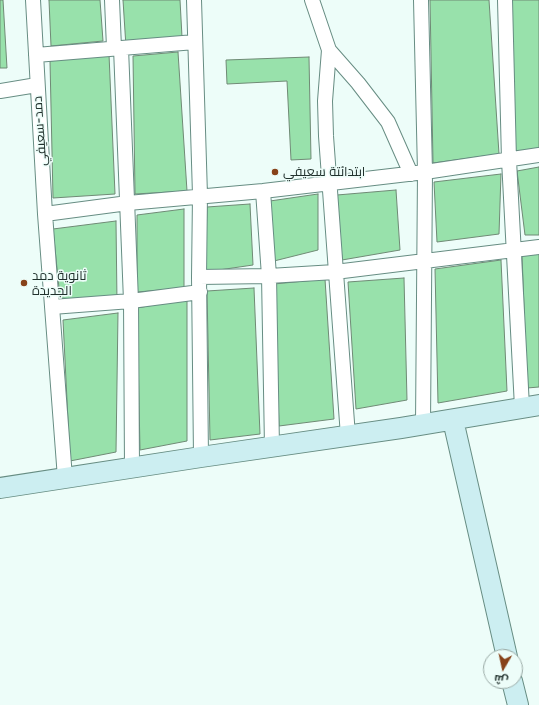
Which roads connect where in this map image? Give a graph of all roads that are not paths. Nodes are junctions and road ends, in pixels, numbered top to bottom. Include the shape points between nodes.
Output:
1 (33, 0) edge
2 (112, 0) edge
3 (194, 0) edge
4 (312, 0) edge
5 (421, 0) edge
6 (504, 0) edge
7 (196, 42) junction
8 (118, 48) junction
9 (329, 50) junction
10 (36, 55) junction
11 (37, 85) junction
12 (0, 91) edge
13 (539, 155) edge
14 (509, 160) junction
15 (418, 173) junction
16 (330, 183) junction
17 (263, 191) junction
18 (200, 195) junction
19 (128, 203) junction
20 (45, 214) junction
21 (539, 247) edge
22 (514, 250) junction
23 (423, 262) junction
24 (335, 272) junction
25 (269, 276) junction
26 (199, 278) junction
27 (200, 292) junction
28 (131, 301) junction
29 (52, 307) junction
30 (530, 406) edge
31 (453, 420) junction
32 (423, 424) junction
33 (348, 436) junction
34 (272, 447) junction
35 (202, 457) junction
36 (132, 468) junction
37 (65, 478) junction
38 (0, 488) edge
39 (505, 649) edge
40 (514, 689) edge
41 (518, 705) edge

1 - 10 street
2 - 8 street
3 - 7 street
4 - 9 street
5 - 15 street
6 - 14 street
7 - 8 street
7 - 18 street
8 - 10 street
8 - 19 street
9 - 15 street via 358,82 388,122
9 - 16 street via 325,108
10 - 11 street
11 - 12 street, دمد-سعيفي
11 - 20 street, دمد-سعيفي
13 - 14 street
14 - 15 street
14 - 22 street
15 - 16 street
15 - 23 street
16 - 17 street
16 - 24 street
17 - 18 street
17 - 25 street
18 - 19 street
18 - 26 street
19 - 20 street
19 - 28 street
20 - 29 street, دمد-سعيفي
21 - 22 street
22 - 23 street
22 - 30 street
23 - 24 street
23 - 32 street
24 - 25 street
24 - 33 street
25 - 26 street
25 - 34 street
26 - 27 street
27 - 28 street
27 - 35 street
28 - 29 street
28 - 36 street
29 - 37 street, دمد-سعيفي
30 - 31 main road
31 - 32 main road
31 - 39 main road
32 - 33 main road
33 - 34 main road
34 - 35 main road
35 - 36 main road
36 - 37 main road
37 - 38 main road
40 - 41 main road

